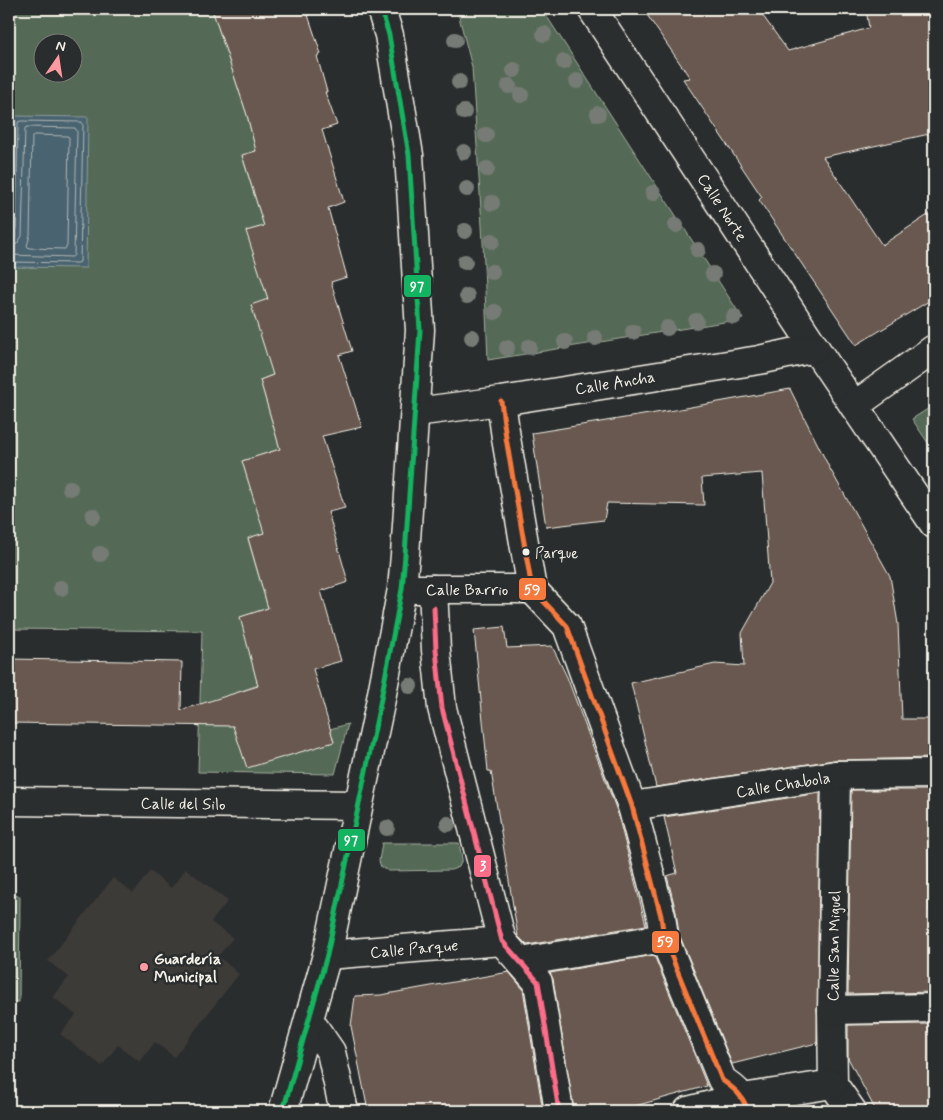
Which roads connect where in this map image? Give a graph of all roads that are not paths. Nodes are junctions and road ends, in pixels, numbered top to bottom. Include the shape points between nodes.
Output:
1 (381, 9) edge
2 (592, 9) edge
3 (815, 348) junction
4 (934, 349) edge
5 (502, 401) junction
6 (854, 406) junction
7 (415, 412) junction
8 (934, 524) edge
9 (402, 589) junction
10 (433, 589) junction
11 (532, 589) junction
12 (934, 774) edge
13 (836, 776) junction
14 (9, 801) edge
15 (358, 805) junction
16 (632, 806) junction
17 (664, 938) junction
18 (502, 941) junction
19 (327, 955) junction
20 (521, 962) junction
21 (934, 1008) edge
22 (832, 1010) junction
23 (308, 1020) junction
24 (833, 1084) junction
25 (745, 1104) edge
26 (283, 1111) edge
27 (344, 1111) edge
28 (559, 1111) edge
29 (688, 1111) edge
30 (852, 1111) edge

1 - 7 street via 389,35 409,155 420,330
2 - 3 street, Calle Norte
3 - 5 street, Calle Ancha
3 - 6 street, Calle Norte
4 - 6 street
5 - 7 street, Calle Ancha
5 - 11 street, Calle Barrio
6 - 8 street, Calle Norte
7 - 9 street
9 - 10 street, Calle Barrio
9 - 15 street
10 - 11 street, Calle Barrio
10 - 18 street via 442,708
11 - 16 street via 567,626
12 - 13 street, Calle Chabola
13 - 16 street, Calle Chabola
13 - 22 street, Calle San Miguel
14 - 15 street, Calle del Silo
15 - 19 street
16 - 17 street
17 - 20 street
17 - 25 street via 722,1080 735,1089
18 - 19 street, Calle Parque
18 - 20 street
19 - 23 street
20 - 28 street via 538,982
21 - 22 street
22 - 24 street, Calle San Miguel
23 - 26 street
23 - 27 street via 332,1052
24 - 25 street
24 - 30 street
25 - 29 street via 730,1100

